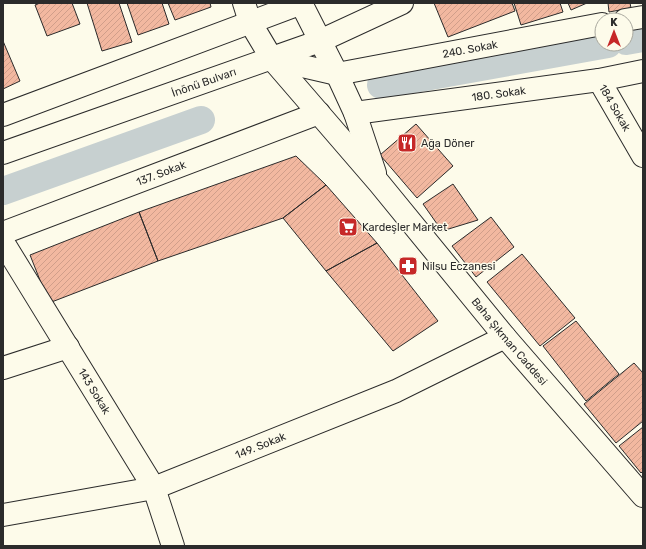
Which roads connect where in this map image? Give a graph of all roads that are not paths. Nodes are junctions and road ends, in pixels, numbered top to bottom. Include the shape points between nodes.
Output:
1 (302, 3) edge
2 (402, 3) edge
3 (247, 13) edge
4 (594, 26) edge
5 (320, 41) junction
6 (272, 59) junction
7 (643, 71) edge
8 (337, 74) junction
9 (598, 80) junction
10 (319, 113) junction
11 (355, 113) junction
12 (3, 115) edge
13 (3, 153) edge
14 (643, 156) edge
15 (379, 183) junction
16 (3, 233) edge
17 (3, 242) edge
18 (505, 337) junction
19 (68, 347) junction
20 (3, 368) edge
21 (639, 485) edge
22 (154, 488) junction
23 (3, 515) edge
24 (173, 546) edge

1 - 3 street
1 - 5 street, Baha Şıkman Caddesi
2 - 5 street, İnönü Bulvarı
3 - 6 street, Baha Şıkman Caddesi
3 - 12 street
4 - 8 street, 240. Sokak
5 - 6 street, İnönü Bulvarı
5 - 8 street, Baha Şıkman Caddesi
6 - 8 street
6 - 10 street, Baha Şıkman Caddesi
6 - 13 street, İnönü Bulvarı
7 - 9 street, 180. Sokak
8 - 11 street, Baha Şıkman Caddesi
9 - 11 street, 180. Sokak
9 - 14 street, 184 Sokak
10 - 15 street, Baha Şıkman Caddesi
10 - 16 street, 137. Sokak
11 - 15 street, Baha Şıkman Caddesi
15 - 18 street, Baha Şıkman Caddesi
17 - 19 street, 143 Sokak
18 - 21 street, Baha Şıkman Caddesi
18 - 22 street, 149. Sokak via 396,391
19 - 20 street
19 - 22 street, 143 Sokak
22 - 23 street, 149. Sokak
22 - 24 street, 143 Sokak

